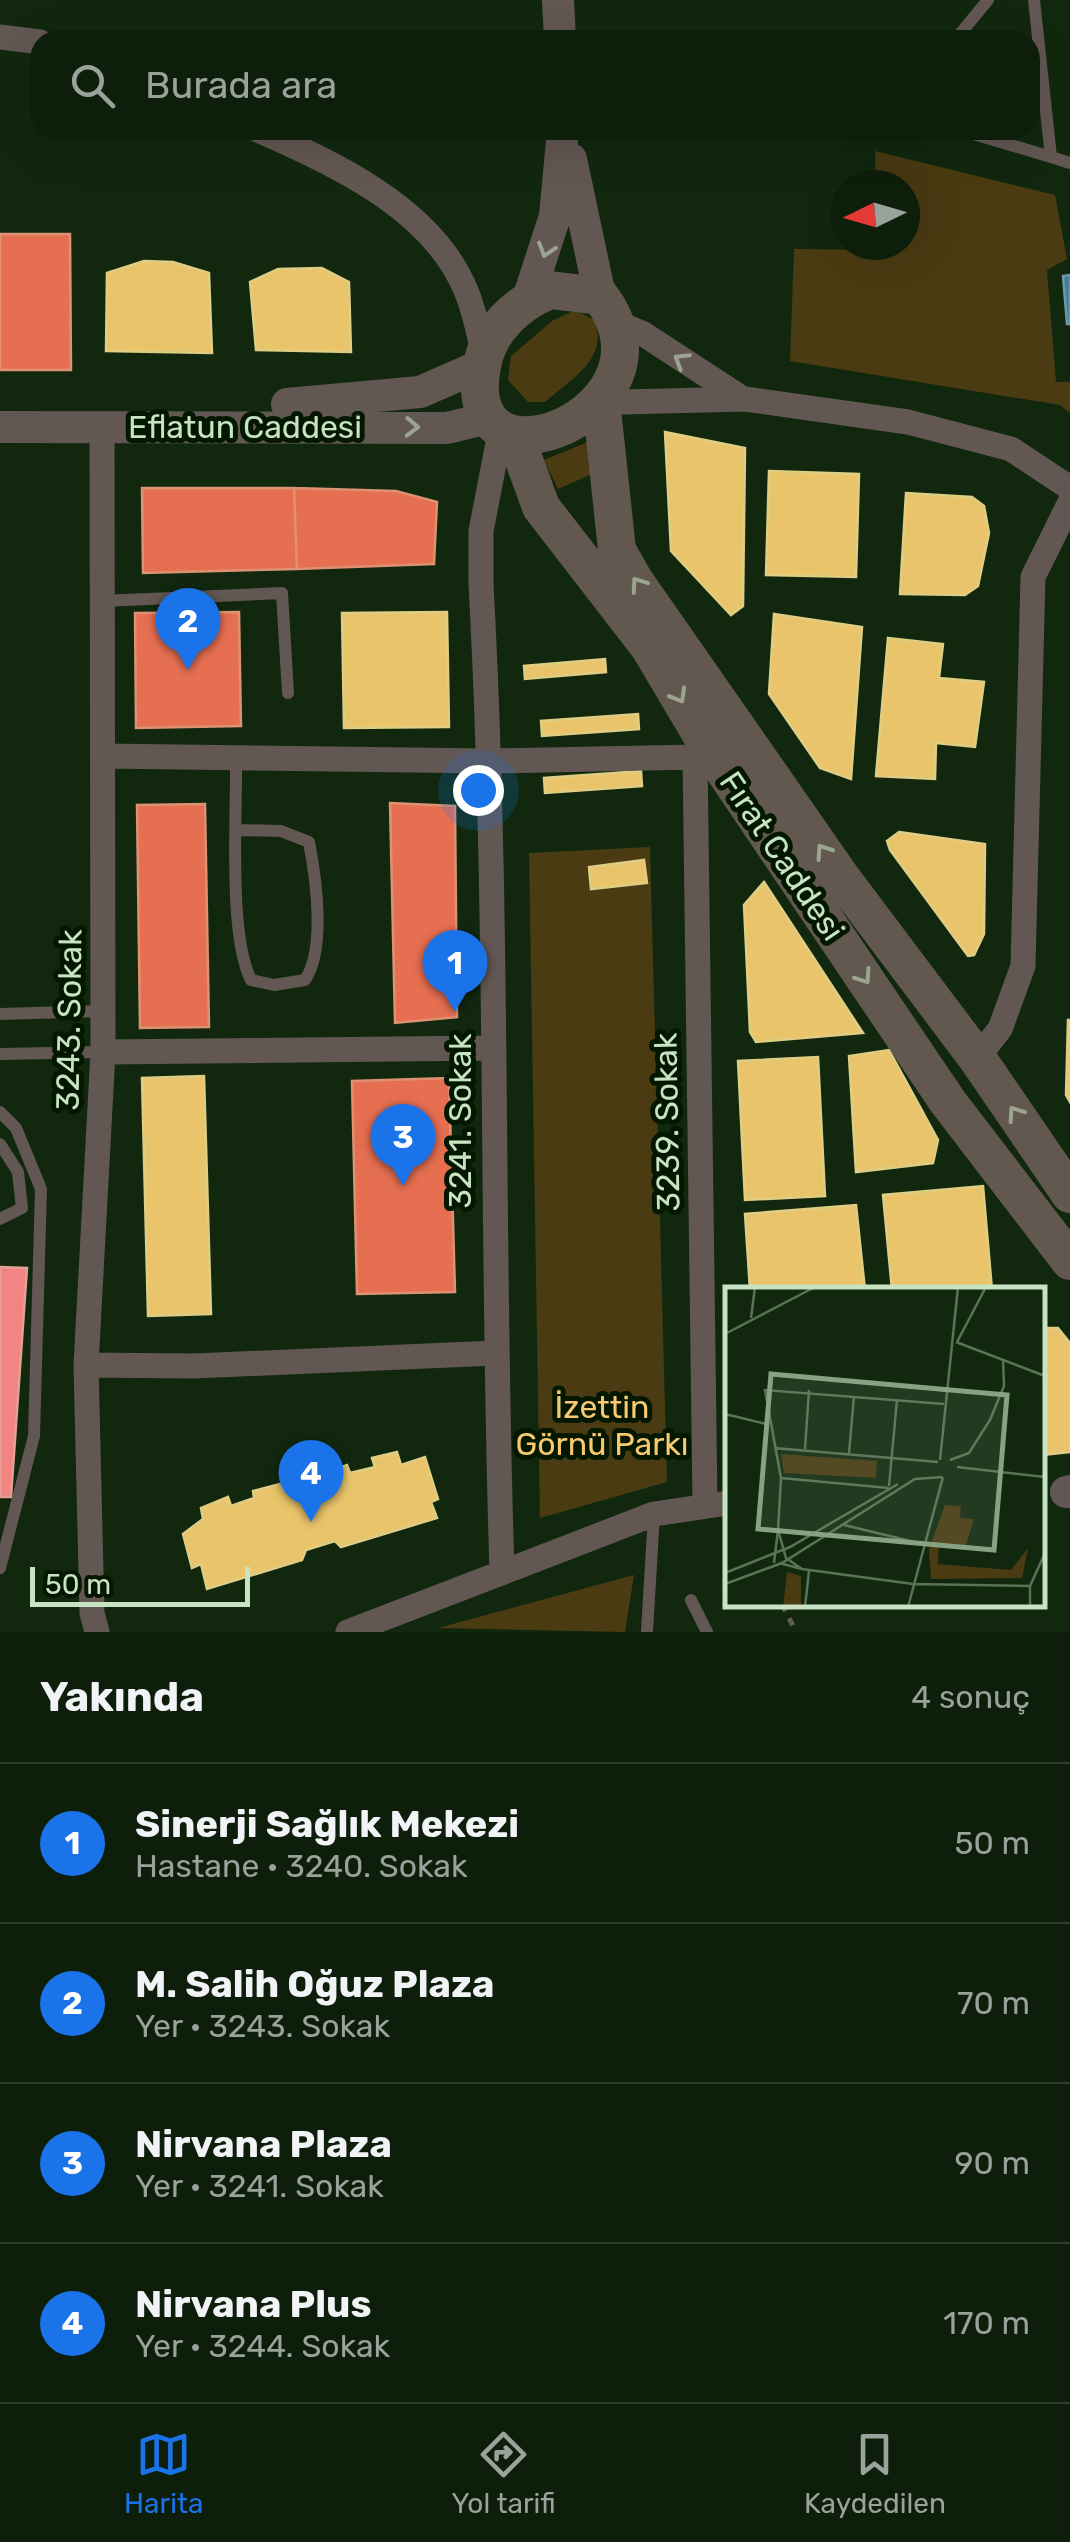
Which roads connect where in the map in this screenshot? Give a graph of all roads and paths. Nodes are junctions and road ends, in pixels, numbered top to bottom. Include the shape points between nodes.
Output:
1 (558, 0) edge
2 (988, 0) edge
3 (1034, 0) edge
4 (560, 30) edge
5 (963, 30) edge
6 (1037, 30) edge
7 (0, 37) edge
8 (30, 41) edge
9 (1040, 56) edge
10 (281, 140) edge
11 (563, 140) edge
12 (566, 140) edge
13 (992, 140) edge
14 (1051, 158) junction
15 (1070, 163) edge
16 (528, 298) junction
17 (608, 310) junction
18 (483, 360) junction
19 (603, 396) junction
20 (744, 400) junction
21 (0, 408) edge
22 (0, 428) edge
23 (102, 428) junction
24 (501, 430) junction
25 (1070, 488) edge
26 (1070, 502) edge
27 (102, 601) junction
28 (288, 693) dead end
29 (703, 754) junction
30 (103, 756) junction
31 (236, 757) junction
32 (490, 761) junction
33 (238, 830) junction
34 (103, 1011) junction
35 (0, 1014) edge
36 (492, 1048) junction
37 (103, 1052) junction
38 (0, 1054) edge
39 (976, 1058) junction
40 (0, 1112) edge
41 (0, 1144) edge
42 (1070, 1194) edge
43 (0, 1219) edge
44 (1070, 1261) edge
45 (494, 1354) junction
46 (86, 1365) junction
47 (716, 1504) edge
48 (654, 1514) junction
49 (0, 1568) edge
50 (502, 1571) junction
51 (691, 1600) dead end
52 (784, 1607) edge
53 (95, 1622) edge
54 (348, 1632) edge
55 (647, 1632) edge
56 (707, 1632) edge
57 (796, 1632) edge

1 - 4 street
2 - 5 lane
3 - 6 lane
7 - 8 street
9 - 14 lane
10 - 18 street via 333,162 422,228 464,285
11 -> 16 street via 555,216
12 - 17 street
13 - 14 lane
14 - 15 lane
16 - 17 main road via 550,290
16 - 18 main road via 501,325
17 - 19 main road via 622,338 618,372
20 -> 17 street
18 - 21 street, Eflatun Caddesi via 420,392 334,402
18 - 24 main road via 477,391
19 - 20 street via 623,402
19 - 24 main road via 540,434
39 -> 19 main road via 843,880 617,550
20 - 25 street via 908,422 1011,449
22 - 23 street, Eflatun Caddesi
23 -> 24 street, Eflatun Caddesi
23 - 27 street, 3243. Sokak
24 -> 29 main road, Fırat Caddesi via 541,507 650,648
24 - 32 street, 3241. Sokak via 481,532
26 - 39 street via 1033,577 1023,966 1000,1029
27 - 28 lane via 282,592
27 - 30 street, 3243. Sokak
29 - 32 street
29 -> 44 main road, Fırat Caddesi via 948,1102
29 - 47 street, 3239. Sokak
30 - 31 street
30 - 34 street, 3243. Sokak
31 - 32 street
31 - 33 lane
32 - 36 street, 3241. Sokak
33 - 33 lane via 241,960 251,980 305,980 315,950 309,842 281,831
34 - 35 lane
34 - 37 street, 3243. Sokak
36 - 37 street
36 - 45 street, 3241. Sokak
37 - 38 lane
37 - 46 street, 3243. Sokak
42 -> 39 main road
40 - 49 lane via 16,1128 41,1189 34,1436
41 - 43 lane via 18,1172 22,1208
45 - 46 street
45 - 50 street, 3241. Sokak
46 - 53 street, 3243. Sokak
47 - 48 street
48 - 50 street
48 - 55 lane
50 - 54 street
51 - 56 lane
52 - 57 path

